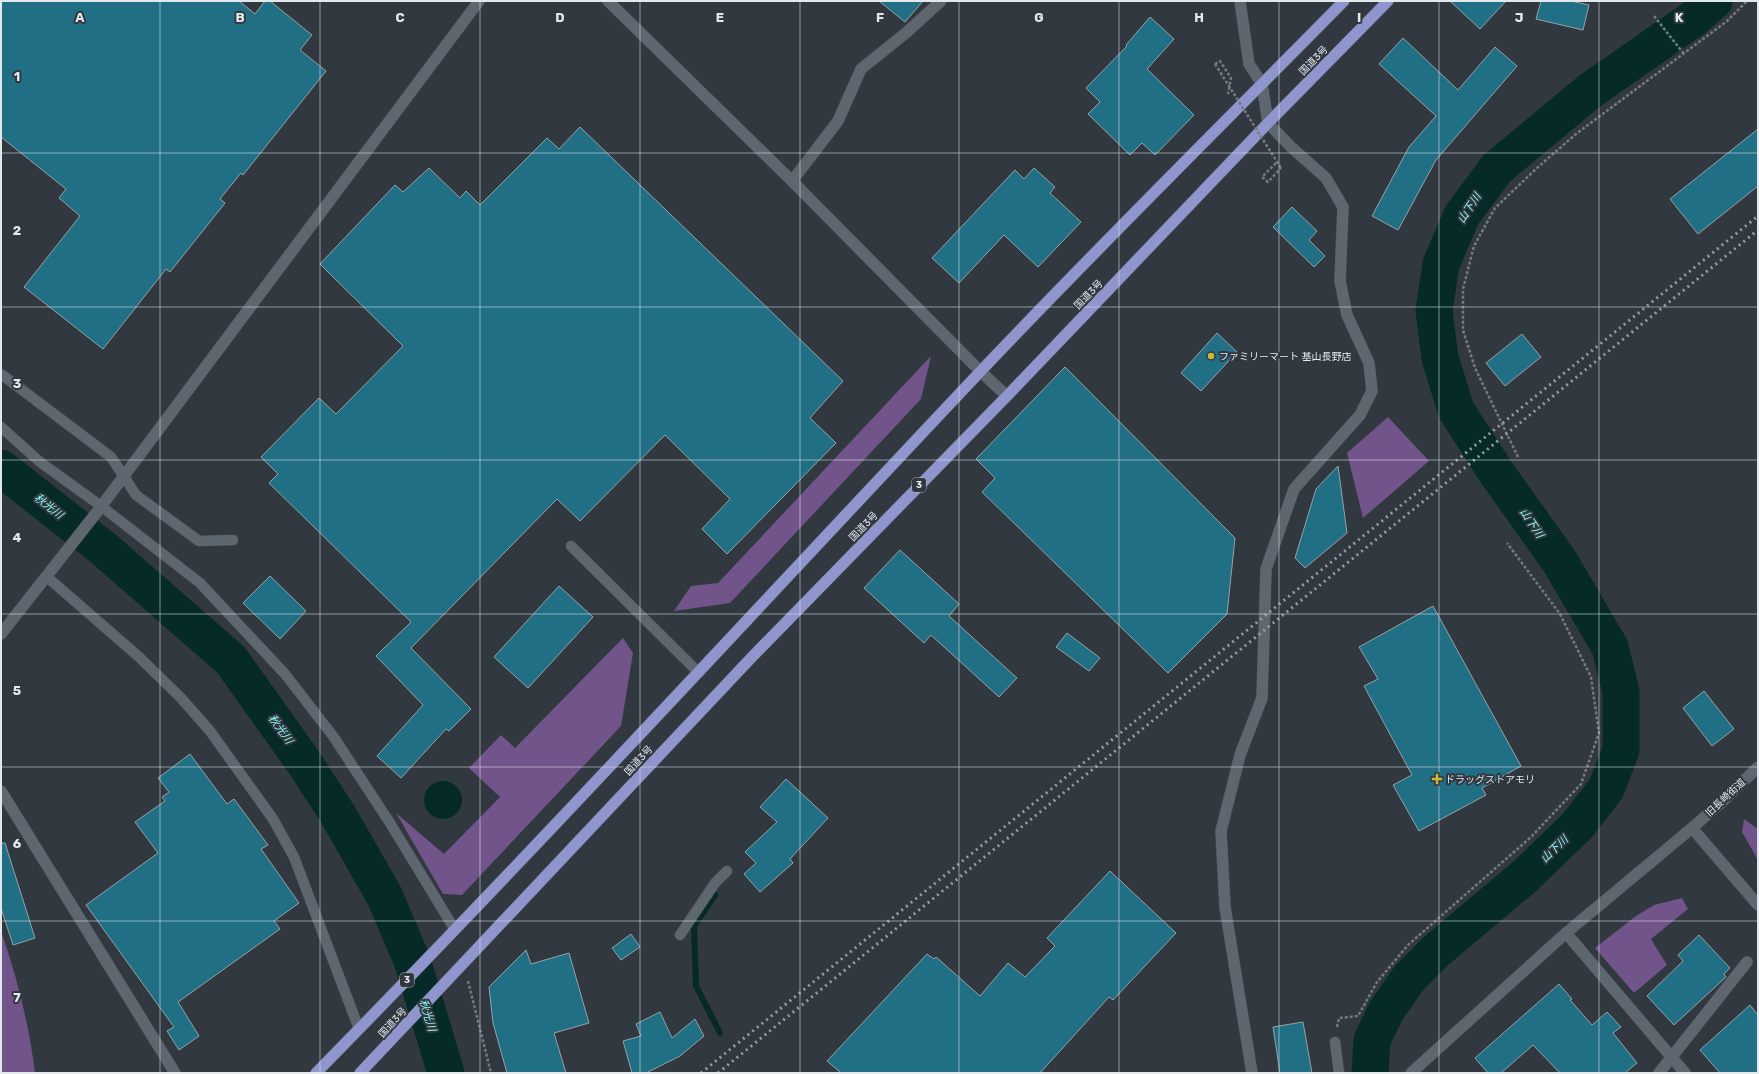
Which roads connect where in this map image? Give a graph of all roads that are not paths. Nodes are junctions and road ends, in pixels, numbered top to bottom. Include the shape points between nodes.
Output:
1 (479, 1) edge
2 (608, 1) edge
3 (941, 1) edge
4 (1240, 1) edge
5 (1344, 1) edge
6 (1388, 1) edge
7 (1262, 84) junction
8 (1268, 123) junction
9 (792, 181) junction
10 (980, 371) junction
11 (1, 374) edge
12 (1007, 396) junction
13 (1, 427) edge
14 (124, 476) junction
15 (99, 509) junction
16 (233, 540) dead end
17 (571, 546) dead end
18 (47, 577) junction
19 (1, 634) edge
20 (699, 673) junction
21 (1758, 766) edge
22 (1, 791) edge
23 (1692, 828) junction
24 (728, 871) dead end
25 (1758, 905) edge
26 (456, 930) junction
27 (1566, 933) junction
28 (680, 935) dead end
29 (1747, 962) dead end
30 (363, 1026) junction
31 (1335, 1042) road end
32 (1671, 1057) junction
33 (175, 1073) edge
34 (316, 1073) edge
35 (360, 1073) edge
36 (1252, 1073) edge
37 (1339, 1073) edge
38 (1411, 1073) edge
39 (1659, 1073) edge
40 (1685, 1073) edge

1 - 14 street
2 - 9 street
3 - 9 street via 908,32 861,69 838,121
4 - 7 street via 1249,64
5 - 7 highway, 国道3号 / 3
6 - 8 highway, 国道3号 / 3
7 - 8 street
7 - 10 highway, 国道3号 / 3
8 - 12 highway, 国道3号 / 3
8 - 36 street via 1326,178 1343,207 1340,281 1347,315 1369,363 1372,391 1360,415 1294,489 1266,569 1262,698 1240,755 1221,831 1225,907
9 - 10 street
10 - 12 street
10 - 20 highway, 国道3号 / 3
11 - 14 lane via 110,457
12 - 35 highway, 国道3号 / 3 via 752,657
13 - 15 lane
14 - 15 street
14 - 16 lane via 136,495 199,541
15 - 18 street
15 - 26 lane via 200,583 285,674 333,736
17 - 20 lane
18 - 19 street
18 - 30 lane via 138,656 181,698 274,820 294,857
20 - 26 highway, 国道3号 / 3
21 - 23 street, 旧長崎街道
22 - 33 street
23 - 25 street
23 - 27 street, 旧長崎街道
24 - 28 lane via 715,882
26 - 30 highway, 国道3号 / 3
27 - 32 street
27 - 38 street, 旧長崎街道
29 - 32 street
30 - 34 highway, 国道3号 / 3
31 - 37 lane
32 - 39 street
32 - 40 street

